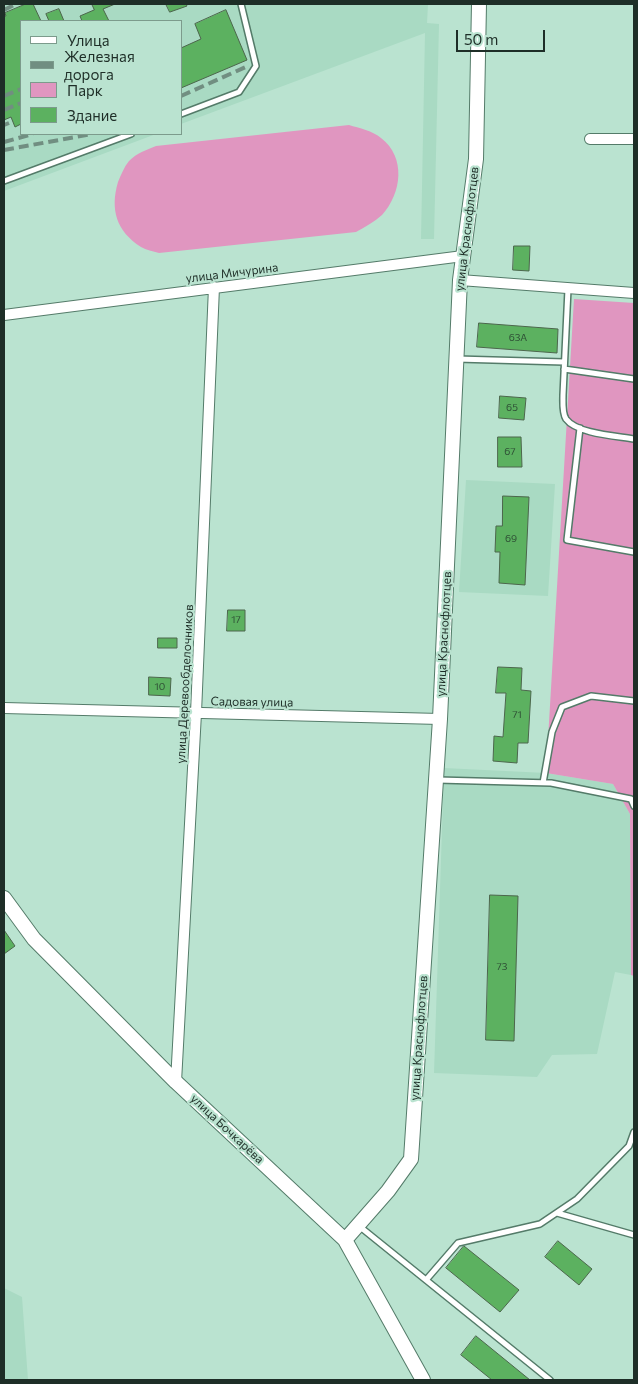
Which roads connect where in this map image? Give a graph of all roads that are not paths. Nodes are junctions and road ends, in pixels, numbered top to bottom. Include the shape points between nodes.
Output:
1 (241, 4) edge
2 (478, 4) edge
3 (182, 114) edge
4 (128, 135) edge
5 (590, 139) dead end
6 (634, 139) edge
7 (4, 181) edge
8 (463, 256) junction
9 (460, 280) junction
10 (214, 287) junction
11 (568, 289) junction
12 (634, 293) edge
13 (4, 315) edge
14 (456, 360) junction
15 (564, 362) junction
16 (564, 369) junction
17 (634, 380) edge
18 (580, 428) junction
19 (634, 439) edge
20 (634, 552) edge
21 (634, 701) edge
22 (4, 708) edge
23 (196, 713) junction
24 (440, 719) junction
25 (435, 780) junction
26 (543, 783) junction
27 (634, 806) edge
28 (4, 898) edge
29 (176, 1082) junction
30 (634, 1132) edge
31 (557, 1213) junction
32 (358, 1226) junction
33 (634, 1235) edge
34 (345, 1240) junction
35 (426, 1280) junction
36 (423, 1380) edge
37 (550, 1380) edge

1 - 3 lane via 256,66 239,92
2 - 8 street, улица Краснофлотцев via 476,159
4 - 7 lane
5 - 6 street
8 - 9 street, улица Краснофлотцев
8 - 10 street, улица Мичурина
9 - 11 street
9 - 14 street, улица Краснофлотцев
10 - 13 street, улица Мичурина
10 - 23 street, улица Деревообделочников
11 - 12 street
11 - 15 lane
14 - 15 lane
14 - 24 street, улица Краснофлотцев
15 - 16 lane
16 - 17 lane
16 - 18 lane via 564,412 567,420
18 - 19 lane
18 - 20 lane via 567,540
21 - 26 lane via 591,696 562,707 552,732
22 - 23 street, Садовая улица
23 - 24 street, Садовая улица
23 - 29 street, улица Деревообделочников
24 - 25 street, улица Краснофлотцев
25 - 26 lane
25 - 32 street, улица Краснофлотцев via 411,1158
26 - 27 lane via 631,799
28 - 29 street, улица Бочкарёва via 34,939
29 - 34 street, улица Бочкарёва
30 - 31 lane via 629,1146 577,1199
31 - 33 lane
31 - 35 lane via 540,1224 458,1244
32 - 34 street, улица Краснофлотцев
32 - 35 lane
34 - 36 street, улица Бочкарёва
35 - 37 lane

